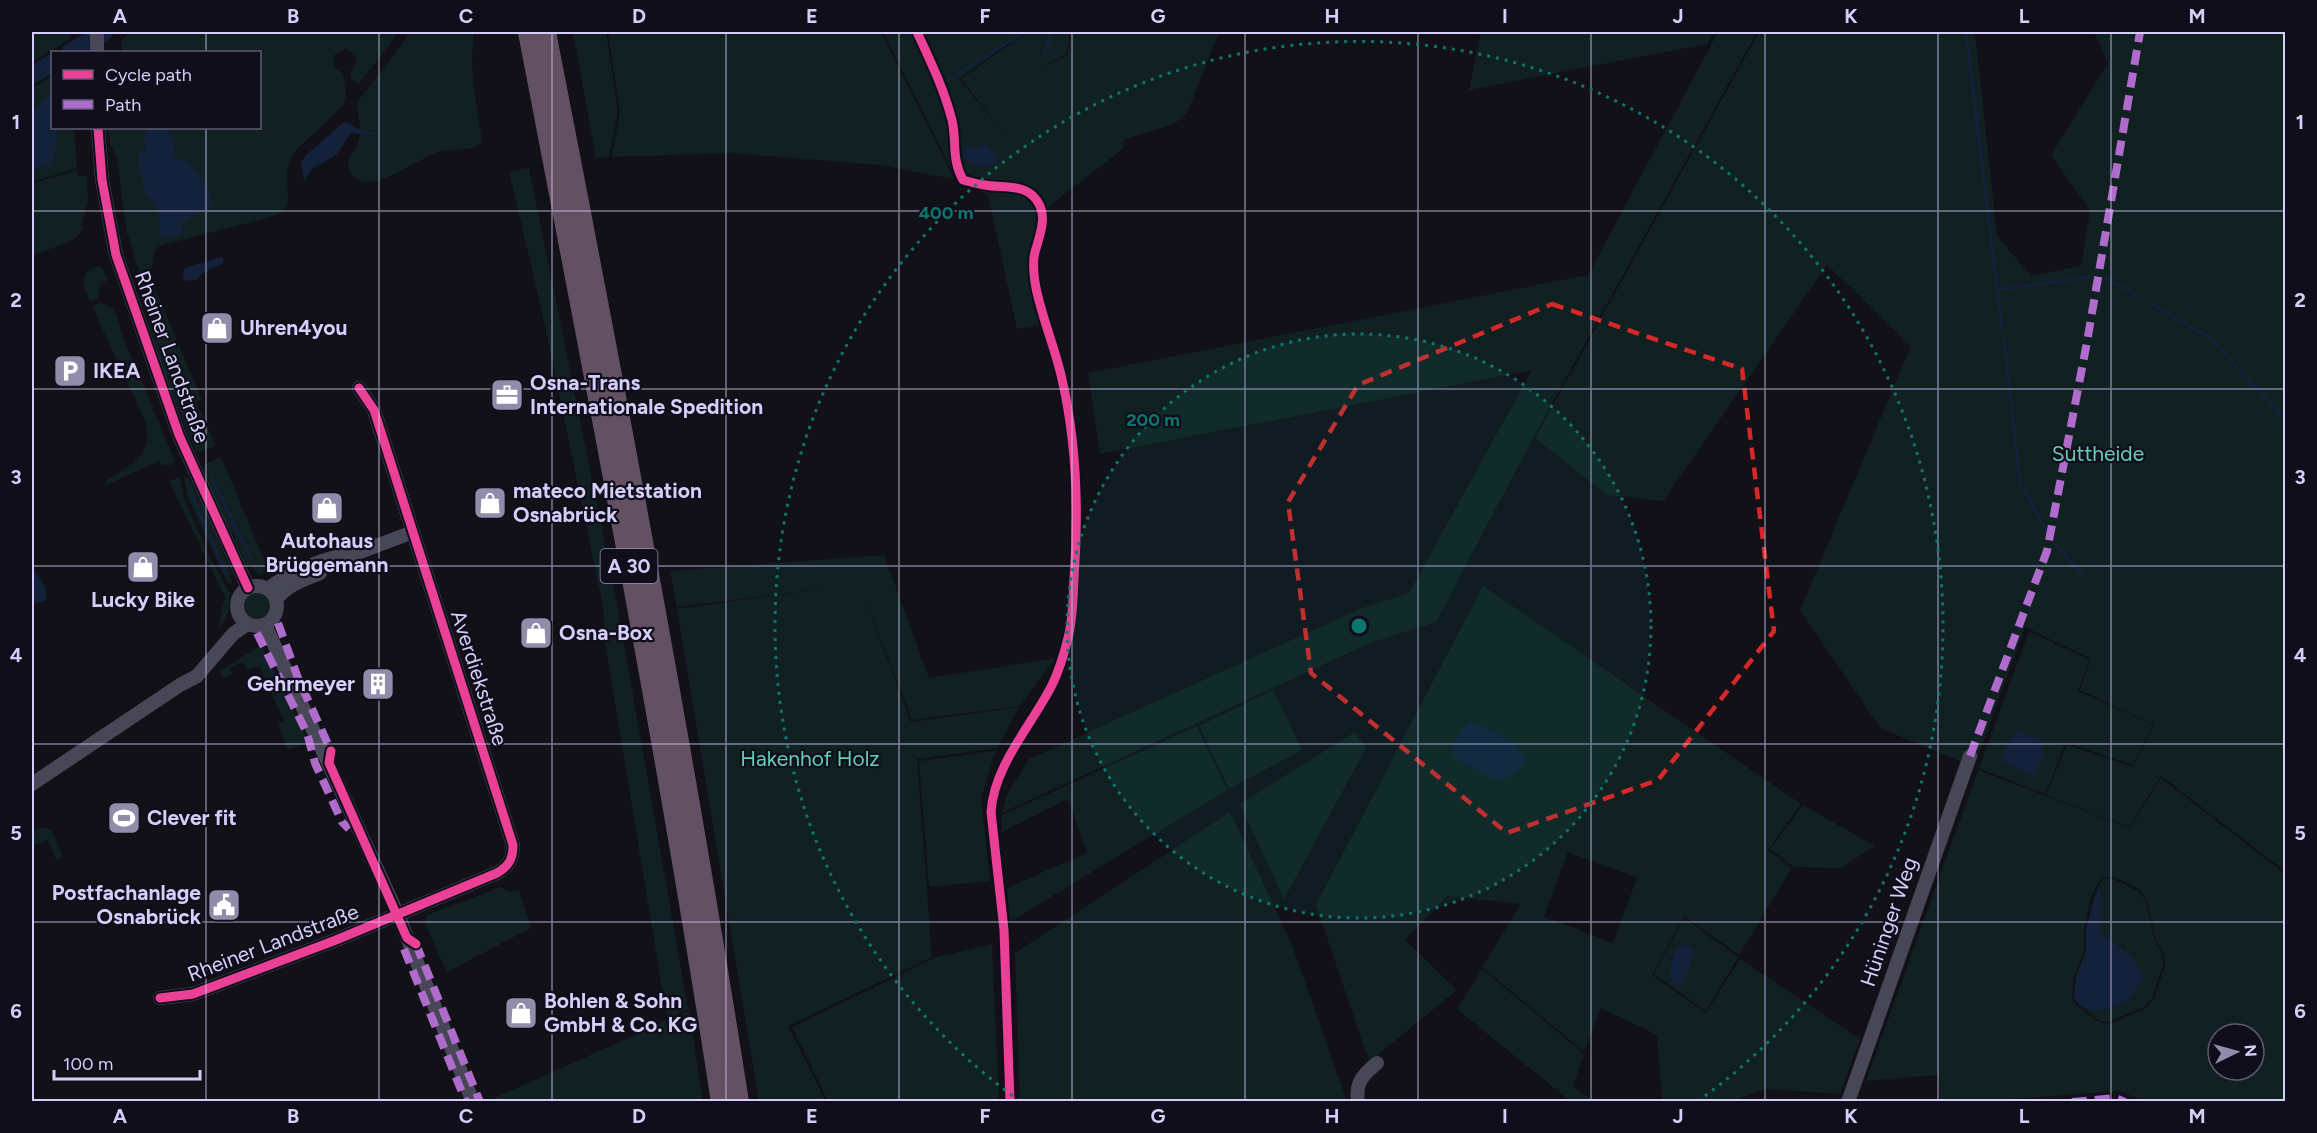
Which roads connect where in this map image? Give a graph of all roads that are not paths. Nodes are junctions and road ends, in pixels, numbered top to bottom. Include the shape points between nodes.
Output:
1 (97, 32) edge
2 (528, 32) edge
3 (546, 32) edge
4 (97, 49) edge
5 (98, 129) edge
6 (359, 388) dead end
7 (413, 532) junction
8 (248, 588) junction
9 (272, 594) junction
10 (237, 611) junction
11 (247, 624) junction
12 (265, 625) junction
13 (180, 685) junction
14 (1970, 756) dead end
15 (32, 784) edge
16 (398, 915) junction
17 (160, 998) dead end
18 (1377, 1063) dead end
19 (473, 1101) edge
20 (722, 1101) edge
21 (739, 1101) edge
22 (1358, 1101) edge
23 (1848, 1101) edge

1 - 4 street
2 - 20 highway, A 30 via 636,601
3 - 21 highway, A 30 via 663,652
5 - 8 street, Rheiner Landstraße via 102,180 116,255 179,435
6 - 7 street, Averdiekstraße via 374,410
7 - 9 street via 290,575
7 - 16 street, Averdiekstraße via 513,853 509,865 497,873
8 - 9 street via 258,586
8 - 10 street via 239,598
9 - 12 street via 276,611
10 - 11 street
10 - 13 street via 235,619
11 - 12 street
11 - 13 street via 233,634 197,676
12 - 16 street
13 - 15 street
14 - 23 street, Hüninger Weg
16 - 17 street, Rheiner Landstraße via 193,994
16 - 19 street
18 - 22 street via 1360,1078

